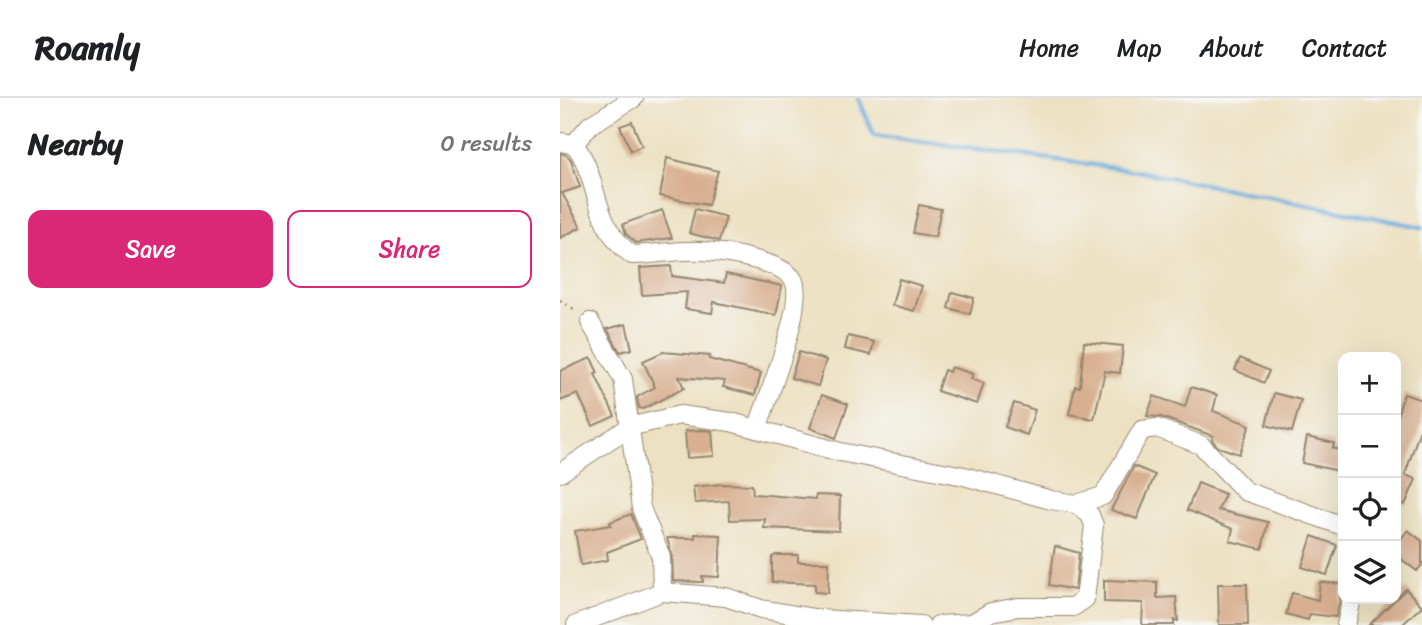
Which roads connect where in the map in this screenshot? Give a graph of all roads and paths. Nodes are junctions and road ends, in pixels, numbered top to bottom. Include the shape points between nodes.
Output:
1 (634, 98) edge
2 (567, 143) edge
3 (560, 300) edge
4 (590, 322) joint
5 (629, 427) junction
6 (757, 429) junction
7 (560, 473) edge
8 (1076, 504) junction
9 (1338, 524) edge
10 (662, 592) junction
11 (1351, 604) edge
12 (576, 625) edge
13 (921, 625) edge
14 (938, 625) edge
15 (1346, 625) edge

1 - 2 street
2 - 6 street via 584,157 600,212 621,247 632,255 700,250 766,263 787,272 794,281 797,296 785,346
3 - 4 path
4 - 5 street via 623,379
5 - 6 street via 680,415
5 - 7 street
5 - 10 street via 641,508 661,557
6 - 8 street via 839,452
8 - 9 street via 1103,496 1142,430 1157,428 1201,445 1245,491
8 - 14 street via 1094,525 1085,599 1073,607 1018,607 991,612 972,623
10 - 12 street
10 - 13 street via 726,597 761,610 820,619
11 - 15 street

